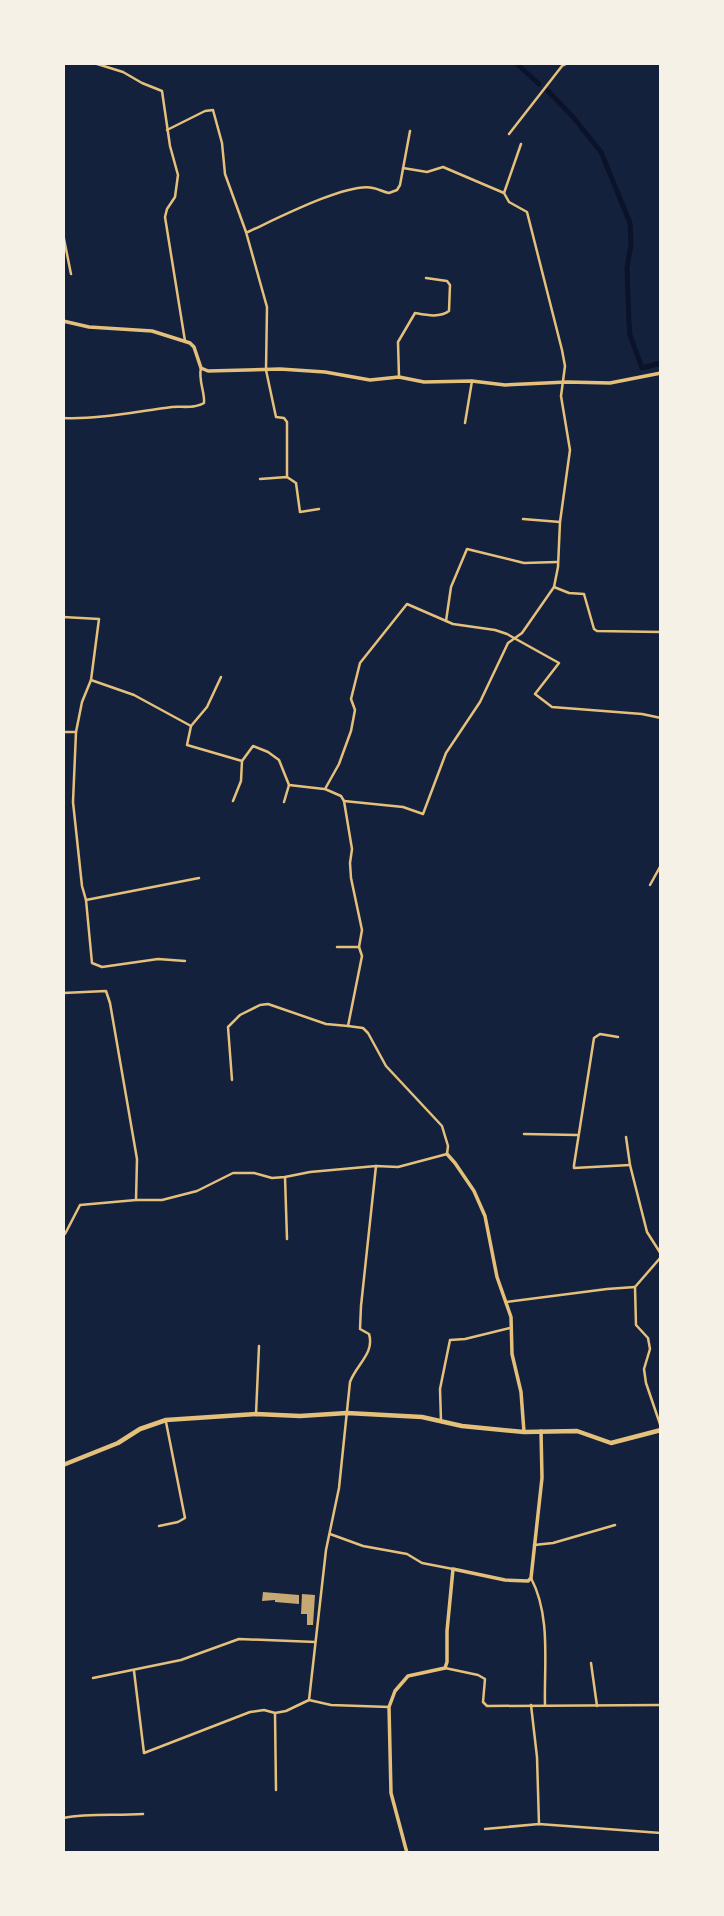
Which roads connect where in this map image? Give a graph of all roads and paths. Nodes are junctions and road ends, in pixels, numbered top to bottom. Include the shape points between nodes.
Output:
1 (94, 63) edge
2 (568, 63) edge
3 (167, 130) junction
4 (410, 131) dead end
5 (509, 134) dead end
6 (521, 144) dead end
7 (403, 168) junction
8 (504, 193) junction
9 (246, 232) junction
10 (63, 234) edge
11 (71, 274) dead end
12 (426, 278) dead end
13 (63, 321) edge
14 (184, 341) junction
15 (201, 368) junction
16 (266, 369) junction
17 (661, 373) edge
18 (399, 377) junction
19 (472, 381) junction
20 (561, 382) junction
21 (63, 418) edge
22 (465, 423) dead end
23 (287, 477) junction
24 (260, 479) dead end
25 (318, 509) dead end
26 (523, 519) dead end
27 (560, 522) junction
28 (557, 562) junction
29 (554, 587) junction
30 (63, 617) edge
31 (446, 621) junction
32 (661, 632) edge
33 (515, 638) junction
34 (221, 677) dead end
35 (91, 680) junction
36 (661, 718) edge
37 (191, 726) junction
38 (63, 732) edge
39 (76, 732) junction
40 (242, 761) junction
41 (289, 785) junction
42 (325, 789) junction
43 (233, 801) dead end
44 (344, 801) junction
45 (284, 802) dead end
46 (661, 865) edge
47 (199, 878) dead end
48 (650, 885) dead end
49 (86, 900) junction
50 (337, 947) dead end
51 (359, 947) junction
52 (185, 961) dead end
53 (63, 993) edge
54 (348, 1026) junction
55 (618, 1037) dead end
56 (232, 1080) dead end
57 (524, 1135) dead end
58 (577, 1135) junction
59 (626, 1138) dead end
60 (447, 1154) junction
61 (630, 1165) junction
62 (376, 1166) junction
63 (285, 1177) junction
64 (136, 1200) junction
65 (63, 1234) edge
66 (287, 1239) dead end
67 (661, 1256) edge
68 (635, 1287) junction
69 (506, 1302) junction
70 (511, 1328) junction
71 (259, 1346) dead end
72 (347, 1413) junction
73 (257, 1414) junction
74 (166, 1420) junction
75 (441, 1421) junction
76 (661, 1428) edge
77 (541, 1431) junction
78 (524, 1432) junction
79 (63, 1465) edge
80 (615, 1525) dead end
81 (159, 1526) dead end
82 (330, 1534) junction
83 (533, 1545) junction
84 (453, 1569) junction
85 (531, 1578) junction
86 (315, 1642) junction
87 (591, 1663) dead end
88 (445, 1668) junction
89 (134, 1671) junction
90 (93, 1678) dead end
91 (309, 1700) junction
92 (531, 1705) junction
93 (545, 1705) junction
94 (661, 1705) edge
95 (597, 1706) junction
96 (389, 1707) junction
97 (275, 1713) junction
98 (276, 1790) dead end
99 (142, 1814) dead end
100 (63, 1818) edge
101 (539, 1824) junction
102 (485, 1829) dead end
103 (661, 1833) edge
104 (407, 1853) edge

1 - 3 street via 162,91
2 - 5 street
3 - 9 street via 213,110 225,174
3 - 14 street via 178,174 175,197 165,217
4 - 7 street
6 - 8 street
7 - 8 street via 426,172 443,167
7 - 9 street via 400,185 393,192 363,187 319,199
8 - 20 street via 509,202 527,212 562,350
9 - 16 street via 267,307
10 - 11 street
12 - 18 street via 450,285 449,310 429,316 415,313 398,342
13 - 14 street via 152,331
14 - 15 street via 194,347
15 - 16 street
15 - 21 street via 205,399 200,406
16 - 18 street via 370,380
16 - 23 street via 276,417 287,422
17 - 20 street via 610,383
18 - 19 street via 424,382
19 - 20 street via 505,385
19 - 22 street
20 - 27 street via 570,450
23 - 24 street
23 - 25 street via 296,483 300,512
26 - 27 street
27 - 28 street
28 - 29 street
28 - 31 street via 524,564 467,549 451,587
29 - 32 street via 584,594 597,631
29 - 33 street
30 - 35 street via 99,619
31 - 33 street
31 - 42 street via 407,604 360,663 351,699 355,710 351,731
33 - 36 street via 559,663 535,694 552,707
33 - 44 street via 446,753 424,814 403,807
34 - 37 street
35 - 37 street via 134,695
35 - 39 street
37 - 40 street via 187,745
38 - 39 street
39 - 49 street via 73,802
40 - 41 street via 253,746 268,752 279,760
40 - 43 street
41 - 42 street
41 - 45 street
42 - 44 street
44 - 51 street via 352,849 351,878 362,930
46 - 48 street
47 - 49 street
49 - 52 street via 92,963 102,967 158,959
50 - 51 street
51 - 54 street via 362,956
53 - 64 street via 106,991 137,1159
54 - 56 street via 260,1005 228,1027
54 - 60 street via 368,1033 386,1066 442,1126
55 - 58 street via 600,1034 594,1038
57 - 58 street
58 - 61 street via 574,1168
59 - 61 street
60 - 62 street via 398,1167
60 - 69 street via 474,1191 485,1216
61 - 67 street via 647,1232
62 - 63 street
62 - 72 street via 360,1329 371,1341 367,1356 353,1372
63 - 64 street via 233,1173 197,1191 162,1200
63 - 66 street
64 - 65 street via 80,1205
67 - 68 street
68 - 69 street
68 - 76 street via 636,1325 648,1336 650,1349 644,1369 646,1383
69 - 70 street
70 - 75 street via 450,1340 440,1389
70 - 78 street
71 - 73 street
72 - 73 main road
72 - 75 main road
72 - 82 street
73 - 74 main road
74 - 79 main road
74 - 81 street via 185,1518
75 - 78 main road
76 - 77 main road via 616,1444 577,1431
77 - 78 main road
77 - 83 street via 542,1478
80 - 83 street
82 - 84 street
82 - 86 street
83 - 85 street
84 - 85 street via 505,1580
84 - 88 street
85 - 93 street via 546,1642
86 - 89 street via 239,1639
86 - 91 street
87 - 95 street
88 - 92 street via 485,1679 483,1702 487,1706
88 - 96 street via 408,1676
89 - 90 street
89 - 97 street via 144,1753 250,1712
91 - 96 street
91 - 97 street
92 - 93 street
92 - 101 street
93 - 95 street
94 - 95 street
96 - 104 street via 391,1793
97 - 98 street
99 - 100 street
101 - 102 street
101 - 103 street

